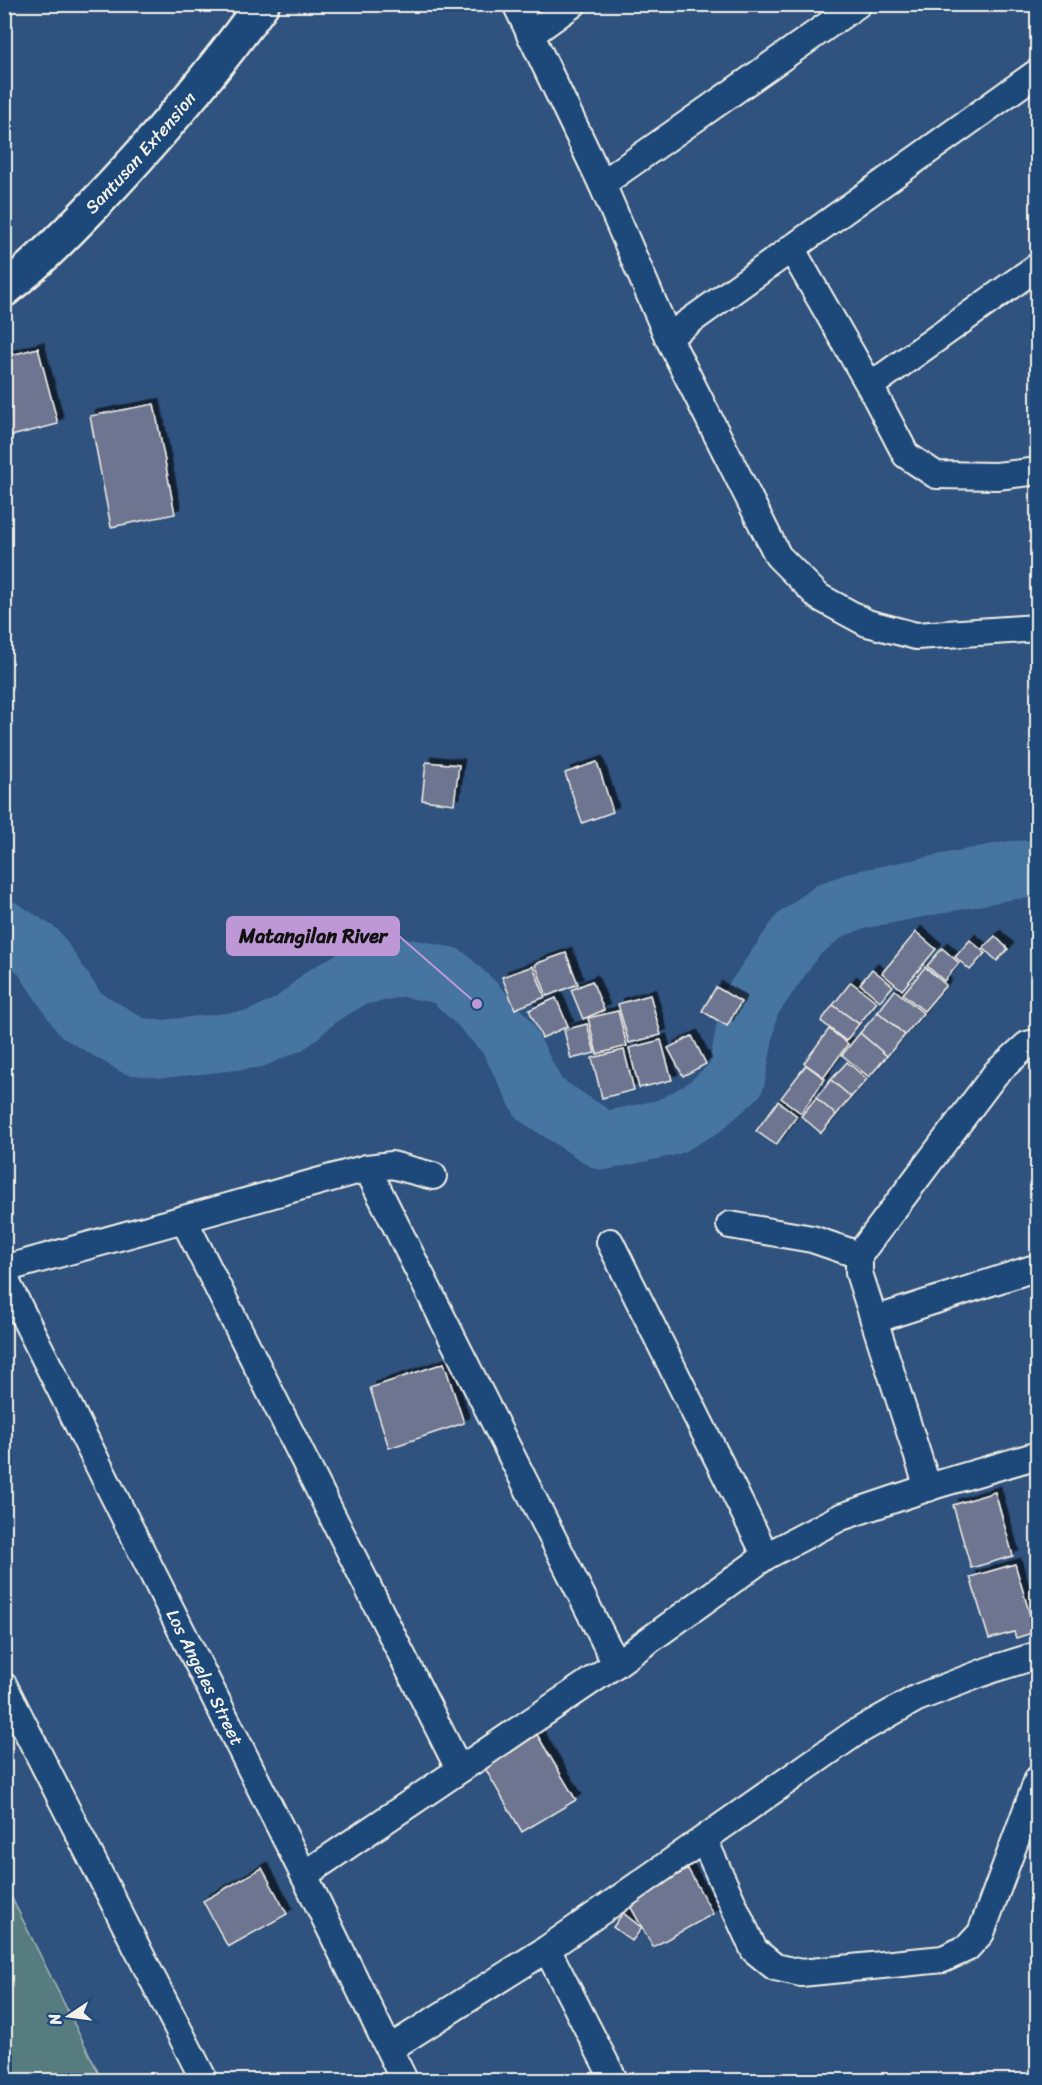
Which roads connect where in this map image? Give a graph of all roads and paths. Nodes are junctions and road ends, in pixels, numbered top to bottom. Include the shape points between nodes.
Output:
1 (262, 4) edge
2 (516, 4) edge
3 (573, 4) edge
4 (858, 4) edge
5 (530, 35) junction
6 (1038, 72) edge
7 (602, 184) junction
8 (791, 248) junction
9 (1038, 266) edge
10 (4, 291) edge
11 (668, 337) junction
12 (870, 386) junction
13 (1038, 471) edge
14 (1038, 628) edge
15 (1038, 1042) edge
16 (368, 1168) junction
17 (433, 1176) dead end
18 (184, 1220) junction
19 (730, 1225) dead end
20 (610, 1242) dead end
21 (859, 1255) junction
22 (1038, 1267) edge
23 (4, 1269) edge
24 (4, 1277) edge
25 (874, 1320) junction
26 (1038, 1455) edge
27 (928, 1488) junction
28 (766, 1556) junction
29 (1038, 1655) edge
30 (616, 1664) junction
31 (4, 1686) edge
32 (459, 1769) junction
33 (1038, 1779) edge
34 (704, 1840) junction
35 (304, 1875) junction
36 (547, 1949) junction
37 (388, 2049) junction
38 (204, 2080) edge
39 (404, 2080) edge
40 (614, 2080) edge

1 - 10 street, Santusan Extension via 234,44 137,160 38,263
2 - 5 street
3 - 5 street
4 - 7 street
5 - 7 street
6 - 8 street
7 - 11 street
8 - 11 street
8 - 12 street
9 - 12 street
11 - 14 street via 778,556 819,597 867,623 916,636
12 - 13 street via 906,456 936,475 997,476
15 - 21 street via 1027,1045 996,1073
16 - 17 street via 392,1166
16 - 18 street
16 - 30 street
18 - 23 street
18 - 32 street
19 - 21 street via 812,1239
20 - 28 street
21 - 25 street via 859,1274
22 - 25 street
24 - 35 street, Los Angeles Street
25 - 27 street
26 - 27 street
27 - 28 street via 841,1517
28 - 30 street
29 - 34 street via 916,1698 855,1733
30 - 32 street
31 - 38 street
32 - 35 street
33 - 34 street via 981,1933 967,1948 943,1959 801,1972 775,1967 754,1950
34 - 36 street
35 - 37 street, Los Angeles Street
36 - 37 street
36 - 40 street
37 - 39 street, Los Angeles Street

